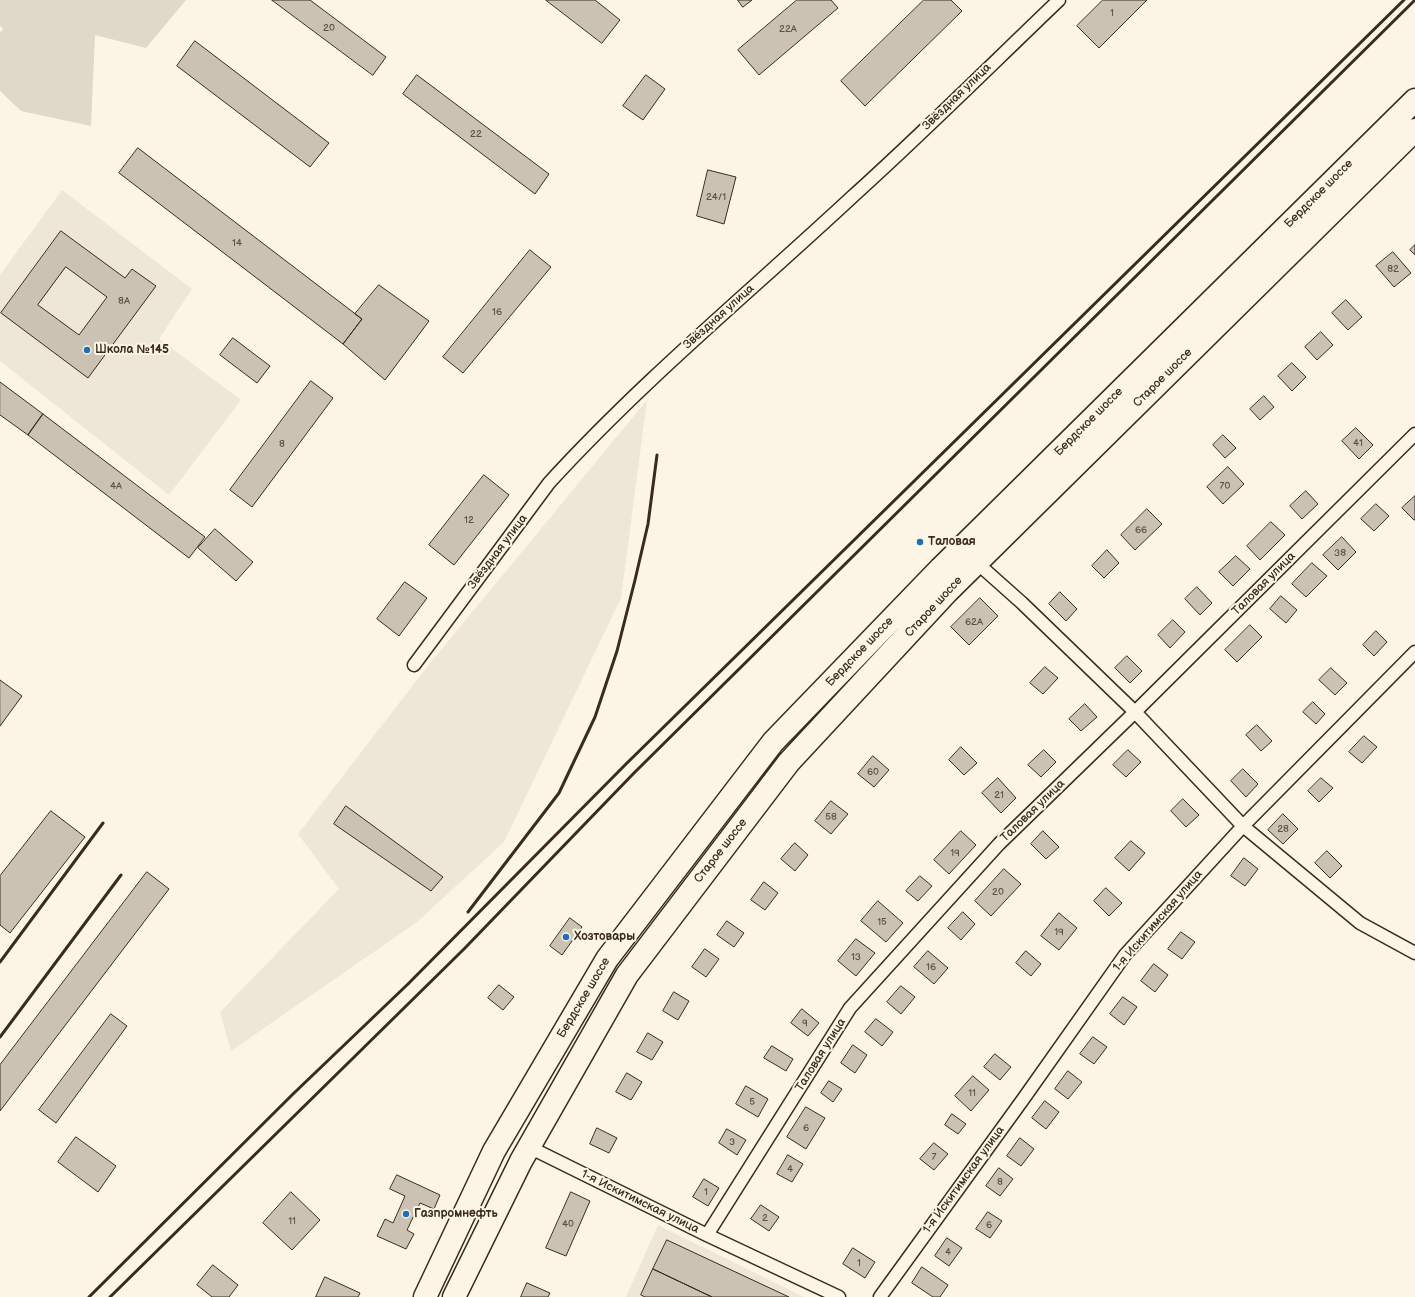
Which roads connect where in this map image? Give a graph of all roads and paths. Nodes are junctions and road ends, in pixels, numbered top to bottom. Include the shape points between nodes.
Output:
1 (1060, 0) edge
2 (1415, 100) edge
3 (1415, 130) edge
4 (1415, 434) edge
5 (976, 562) junction
6 (1415, 652) edge
7 (414, 665) dead end
8 (1135, 712) junction
9 (1243, 826) junction
10 (1415, 953) edge
11 (529, 1147) junction
12 (706, 1235) junction
13 (425, 1297) edge
14 (454, 1297) edge
15 (839, 1297) edge
16 (880, 1297) edge

1 - 7 street, Звёздная улица via 853,197 664,366 569,462 549,483
2 - 13 highway, Бердское шоссе via 941,568 773,742 607,959 494,1151
3 - 5 highway, Старое шоссе
4 - 8 street, Таловая улица
5 - 8 street
5 - 11 highway, Старое шоссе via 789,762 631,968
6 - 9 street, 1-я Искитимская улица
8 - 9 street
8 - 12 street, Таловая улица via 999,844 850,1008
9 - 10 street via 1360,923
9 - 16 street, 1-я Искитимская улица via 1125,955
11 - 12 street, 1-я Искитимская улица
11 - 14 highway
12 - 15 street, 1-я Искитимская улица

